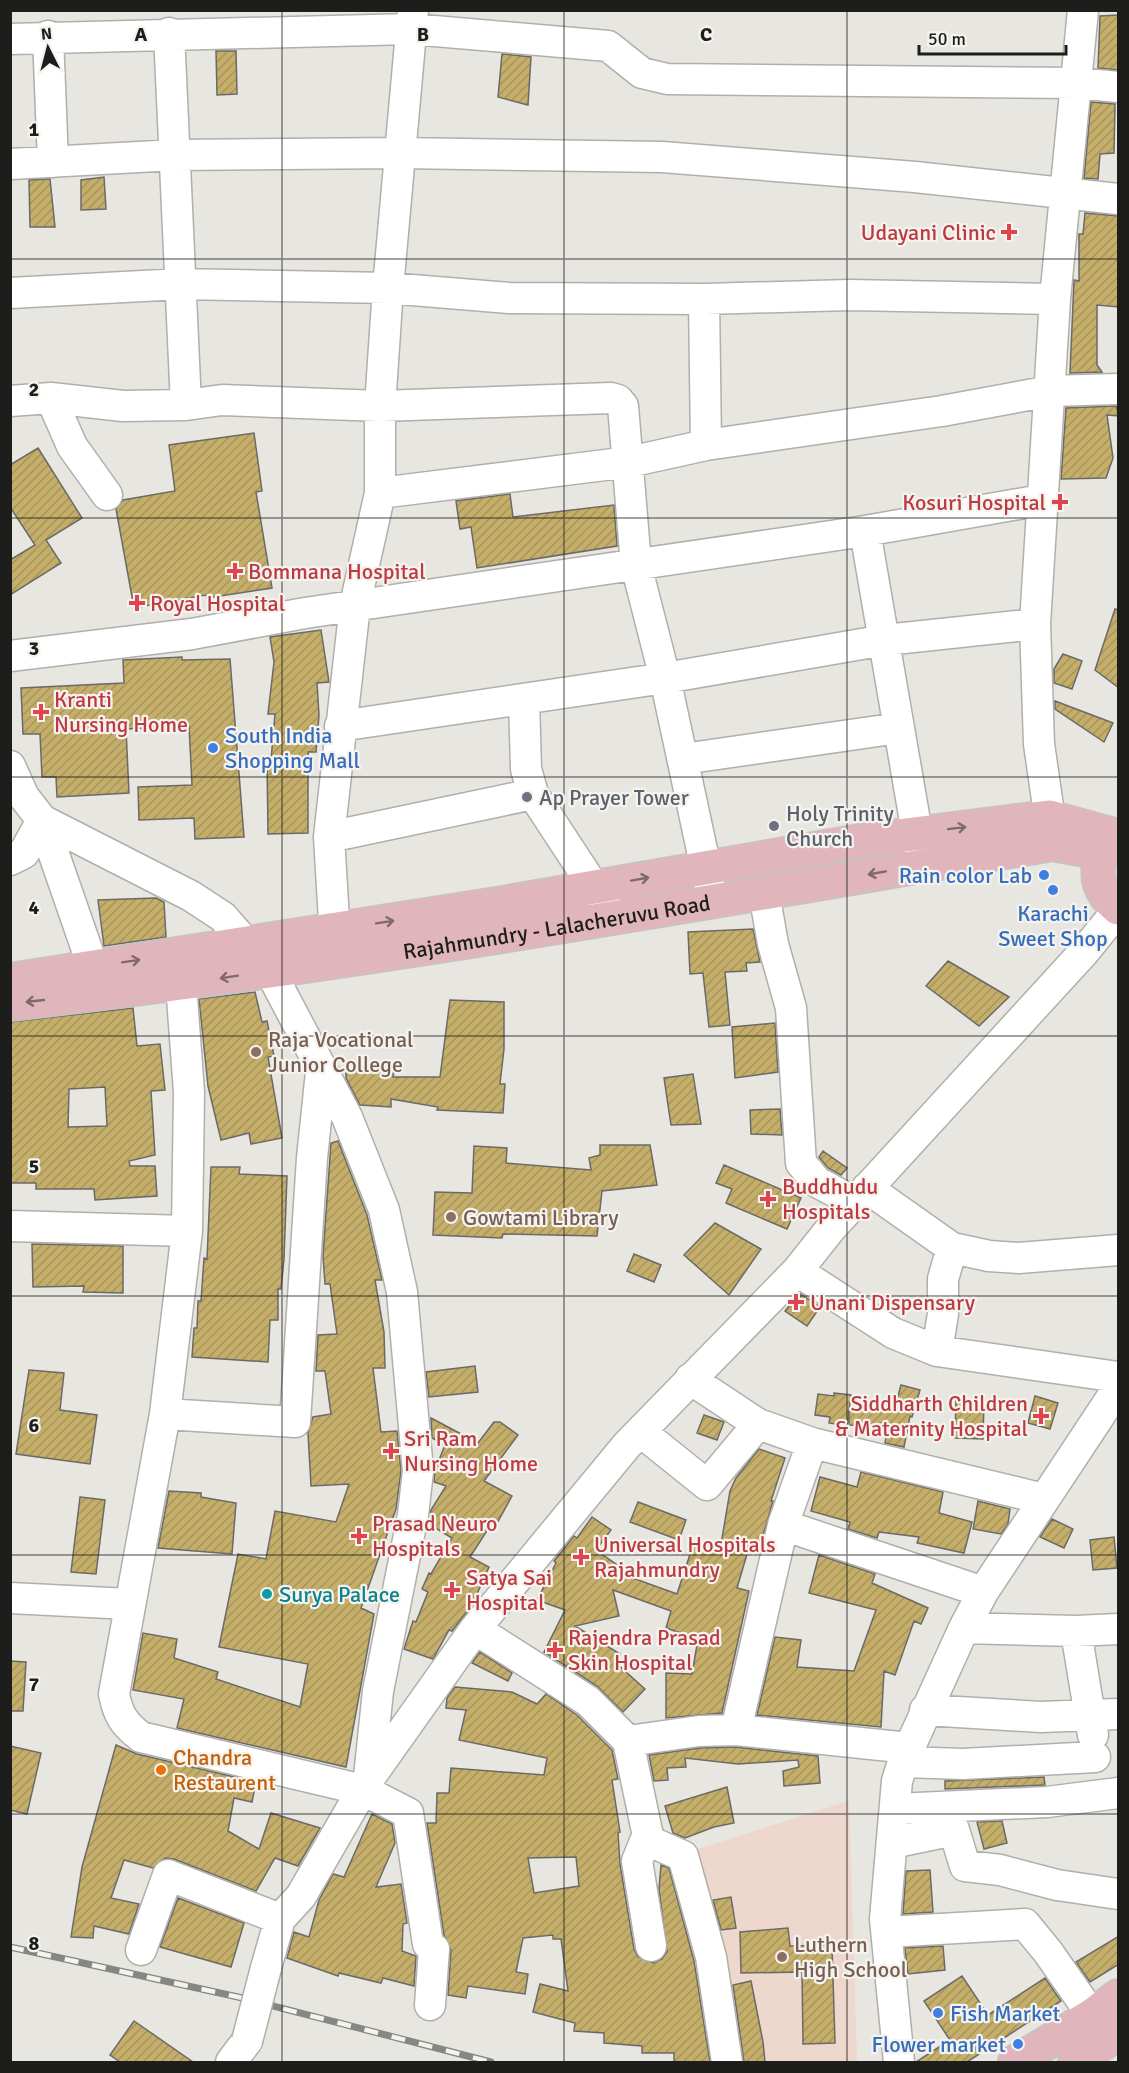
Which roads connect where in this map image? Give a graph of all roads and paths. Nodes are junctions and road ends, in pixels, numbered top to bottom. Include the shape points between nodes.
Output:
1 (1083, 10) edge
2 (412, 20) edge
3 (169, 33) junction
4 (48, 36) junction
5 (10, 39) edge
6 (1077, 83) junction
7 (1119, 87) edge
8 (402, 153) junction
9 (175, 156) junction
10 (52, 162) junction
11 (10, 164) edge
12 (1066, 192) junction
13 (1119, 199) edge
14 (181, 284) junction
15 (388, 288) junction
16 (10, 292) edge
17 (704, 299) junction
18 (1055, 299) junction
19 (1119, 389) edge
20 (1050, 391) junction
21 (51, 398) junction
22 (10, 401) edge
23 (186, 405) junction
24 (380, 406) junction
25 (706, 445) junction
26 (629, 462) junction
27 (380, 493) junction
28 (106, 495) dead end
29 (1041, 500) junction
30 (865, 531) junction
31 (636, 564) junction
32 (355, 605) junction
33 (1035, 624) junction
34 (885, 640) junction
35 (10, 656) edge
36 (665, 678) junction
37 (524, 699) junction
38 (340, 726) junction
39 (899, 728) junction
40 (683, 759) junction
41 (10, 766) edge
42 (533, 794) junction
43 (42, 820) junction
44 (1051, 830) junction
45 (918, 833) junction
46 (329, 837) junction
47 (1113, 843) edge
48 (10, 860) edge
49 (923, 866) junction
50 (706, 868) junction
51 (595, 887) junction
52 (764, 893) junction
53 (713, 901) junction
54 (1119, 909) edge
55 (614, 917) junction
56 (334, 930) junction
57 (246, 943) junction
58 (336, 963) junction
59 (270, 971) junction
60 (10, 980) edge
61 (97, 980) junction
62 (181, 984) junction
63 (10, 1004) edge
64 (321, 1072) junction
65 (860, 1195) junction
66 (10, 1226) edge
67 (187, 1231) junction
68 (952, 1248) junction
69 (1119, 1250) edge
70 (797, 1271) junction
71 (937, 1351) junction
72 (1119, 1377) edge
73 (690, 1379) junction
74 (1119, 1388) edge
75 (165, 1414) junction
76 (758, 1424) junction
77 (641, 1432) junction
78 (812, 1443) junction
79 (1044, 1499) junction
80 (783, 1525) junction
81 (983, 1592) junction
82 (10, 1598) edge
83 (129, 1604) junction
84 (964, 1628) junction
85 (475, 1629) junction
86 (1119, 1629) edge
87 (1076, 1631) junction
88 (925, 1710) junction
89 (1105, 1715) edge
90 (736, 1730) junction
91 (628, 1741) junction
92 (906, 1755) junction
93 (1095, 1757) junction
94 (366, 1785) junction
95 (1110, 1794) edge
96 (896, 1809) junction
97 (648, 1834) junction
98 (892, 1843) junction
99 (1119, 1894) edge
100 (280, 1919) junction
101 (887, 1932) junction
102 (651, 1946) dead end
103 (141, 1950) dead end
104 (1119, 1996) edge
105 (430, 2005) dead end
106 (1107, 2029) edge
107 (239, 2052) edge
108 (728, 2062) edge
109 (899, 2062) edge
110 (1015, 2062) edge
111 (1076, 2062) edge

1 - 6 street
2 - 3 street
2 - 6 street via 608,46 642,73 667,78
2 - 8 street
3 - 4 street
3 - 9 street
4 - 5 street
4 - 10 street
6 - 7 street
6 - 12 street
8 - 9 street
8 - 12 street via 693,159
8 - 15 street
9 - 10 street
9 - 14 street
10 - 11 street
12 - 13 street
12 - 18 street
14 - 15 street
14 - 16 street
14 - 23 street
15 - 17 street via 509,298
15 - 24 street
17 - 18 street via 849,295
17 - 25 street
18 - 20 street
19 - 20 street
20 - 25 street via 942,411
20 - 29 street
21 - 22 street
21 - 23 street via 123,406
21 - 28 street via 72,446
23 - 24 street via 222,400
24 - 26 street via 611,398 623,406
24 - 27 street
25 - 26 street
26 - 27 street
26 - 31 street
27 - 32 street
29 - 30 street
29 - 33 street
30 - 31 street
30 - 34 street
31 - 32 street
31 - 36 street
32 - 35 street via 181,636
32 - 38 street
33 - 34 street
33 - 44 street via 1039,744
34 - 36 street
34 - 39 street
36 - 37 street
36 - 40 street
37 - 38 street
37 - 42 street via 526,769
38 - 46 street
39 - 40 street
39 - 45 street
40 - 50 street
41 - 43 street via 24,797
42 - 46 street
42 - 51 street
43 - 48 street via 24,853
43 - 57 street via 191,896 223,917
43 - 61 street
45 -> 44 main road
44 - 47 main road, Rajahmundry - Lalacheruvu Road
44 - 49 main road, Rajahmundry - Lalacheruvu Road
45 - 49 street
45 - 50 main road
46 - 56 street
47 - 54 main road, Rajahmundry - Lalacheruvu Road via 1097,881 1103,894
49 -> 52 main road, Rajahmundry - Lalacheruvu Road
51 -> 50 main road
50 - 53 street
51 - 55 street
56 -> 51 main road
52 - 53 main road, Rajahmundry - Lalacheruvu Road
52 - 65 street via 791,1008 801,1163 817,1182
53 - 55 main road, Rajahmundry - Lalacheruvu Road
54 - 65 street
55 - 58 main road, Rajahmundry - Lalacheruvu Road
56 - 57 main road
56 - 58 street
57 - 59 street
61 -> 57 main road
58 - 59 main road, Rajahmundry - Lalacheruvu Road
59 -> 62 main road, Rajahmundry - Lalacheruvu Road
59 - 64 street
60 - 61 main road
61 - 62 main road, Rajahmundry - Lalacheruvu Road
61 -> 63 main road, Rajahmundry - Lalacheruvu Road
62 - 67 street via 189,1092
64 - 75 street via 295,1422
64 - 94 street via 346,1117 384,1210 402,1292 415,1425 417,1471 413,1515 378,1691
65 - 68 street
65 - 70 street
66 - 67 street
67 - 75 street
68 - 69 street via 1019,1258
68 - 71 street via 944,1279
70 - 71 street via 894,1333
70 - 73 street
71 - 72 street
73 - 76 street
73 - 77 street
74 - 79 street
75 - 83 street
76 - 77 street via 707,1485
76 - 78 street
77 - 85 street via 573,1508
78 - 79 street
78 - 80 street
79 - 81 street
80 - 81 street
80 - 90 street
81 - 84 street
82 - 83 street
83 - 94 street via 114,1695 117,1713 141,1737
84 - 87 street
84 - 88 street
85 - 91 street via 588,1701
85 - 94 street
86 - 87 street
87 - 89 street
88 - 89 street via 1041,1717
88 - 92 street
89 - 93 street
90 - 91 street
90 - 92 street
91 - 97 street
92 - 93 street via 963,1764
92 - 96 street via 897,1781
93 - 95 street
94 - 100 street via 301,1896
94 - 105 street via 408,1813 428,1944 434,1949
95 - 96 street via 1047,1802
96 - 98 street
97 - 102 street via 637,1861
97 - 108 street via 649,1841 683,1856 711,1958
98 - 99 street via 954,1830 965,1866 1000,1869 1057,1885
98 - 101 street
100 - 103 street via 168,1875
100 - 107 street, bridge
101 - 106 street via 1024,1924
101 - 109 street
104 - 106 main road
106 - 110 main road
106 - 111 main road

